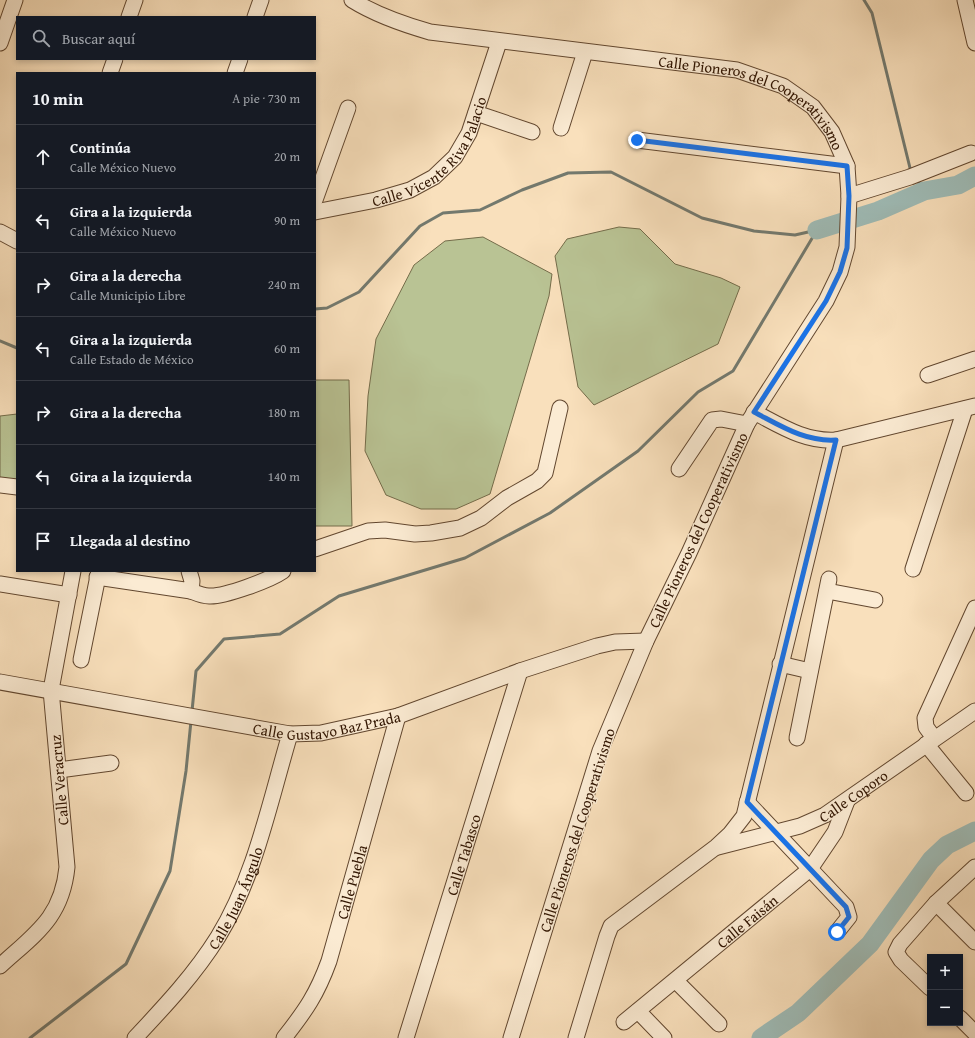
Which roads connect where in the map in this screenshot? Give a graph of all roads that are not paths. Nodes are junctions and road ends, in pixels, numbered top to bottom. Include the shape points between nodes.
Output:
1 (15, 0) edge
2 (135, 0) edge
3 (261, 0) edge
4 (352, 0) edge
5 (965, 0) edge
6 (129, 16) edge
7 (255, 16) edge
8 (499, 42) junction
9 (0, 43) edge
10 (975, 43) edge
11 (585, 52) junction
12 (115, 60) edge
13 (240, 60) edge
14 (110, 72) edge
15 (235, 72) edge
16 (348, 108) dead end
17 (476, 113) junction
18 (561, 128) dead end
19 (532, 132) dead end
20 (637, 140) dead end
21 (971, 153) dead end
22 (847, 166) junction
23 (316, 197) edge
24 (849, 201) junction
25 (316, 212) edge
26 (1, 235) edge
27 (16, 241) edge
28 (975, 359) edge
29 (928, 375) dead end
30 (970, 407) edge
31 (560, 408) dead end
32 (750, 418) junction
33 (836, 440) junction
34 (679, 469) dead end
35 (0, 485) edge
36 (16, 488) edge
37 (316, 549) edge
38 (913, 569) dead end
39 (73, 572) edge
40 (189, 572) edge
41 (281, 572) edge
42 (98, 574) edge
43 (142, 577) edge
44 (0, 584) edge
45 (191, 591) junction
46 (69, 595) junction
47 (875, 600) dead end
48 (975, 608) edge
49 (646, 642) junction
50 (81, 660) dead end
51 (780, 664) junction
52 (520, 671) junction
53 (810, 671) junction
54 (0, 682) edge
55 (51, 690) junction
56 (975, 711) edge
57 (398, 716) junction
58 (290, 734) junction
59 (797, 738) dead end
60 (930, 741) junction
61 (111, 763) dead end
62 (58, 770) junction
63 (966, 793) dead end
64 (847, 801) junction
65 (747, 802) junction
66 (775, 832) junction
67 (716, 847) junction
68 (975, 867) edge
69 (810, 869) junction
70 (936, 903) junction
71 (837, 932) dead end
72 (975, 942) edge
73 (0, 966) edge
74 (676, 980) junction
75 (927, 985) edge
76 (638, 1011) junction
77 (963, 1021) edge
78 (624, 1022) dead end
79 (720, 1024) dead end
80 (975, 1033) edge
81 (135, 1038) edge
82 (284, 1038) edge
83 (406, 1038) edge
84 (511, 1038) edge
85 (576, 1038) edge
86 (664, 1038) edge

1 - 9 street
2 - 6 street
3 - 7 street
4 - 8 street, Calle Pioneros del Cooperativismo via 378,14 430,32
5 - 10 street
8 - 11 street, Calle Pioneros del Cooperativismo
8 - 17 street, Calle Vicente Riva Palacio
11 - 18 street
11 - 22 street, Calle Pioneros del Cooperativismo via 737,70 783,86 813,107 832,132
12 - 14 street
13 - 15 street
16 - 23 street
17 - 19 street
17 - 25 street, Calle Vicente Riva Palacio via 469,133 455,157 434,177 410,190 376,200
20 - 22 street
21 - 24 street
22 - 24 street, Calle Pioneros del Cooperativismo
24 - 32 street, Calle Pioneros del Cooperativismo via 847,240 840,272 826,301
26 - 27 street
28 - 29 street
30 - 33 street
30 - 38 street
31 - 37 street via 545,473 481,518 460,528 431,533 368,531
32 - 33 street via 807,438 821,441
32 - 34 street via 712,420
32 - 49 street, Calle Pioneros del Cooperativismo
33 - 51 street, Calle Coporo
35 - 36 street
39 - 46 street, Calle Veracruz
40 - 45 street
41 - 45 street via 219,595 208,596
42 - 43 street
42 - 50 street
43 - 45 street
44 - 46 street
46 - 55 street, Calle Veracruz
47 - 53 street via 828,585
48 - 60 street via 925,718
49 - 52 street, Calle Gustavo Baz Prada via 615,642 597,646
49 - 84 street, Calle Pioneros del Cooperativismo via 600,751
51 - 53 street
51 - 65 street, Calle Coporo
52 - 57 street, Calle Gustavo Baz Prada
52 - 83 street, Calle Tabasco
53 - 59 street
54 - 55 street, Calle Gustavo Baz Prada
55 - 58 street, Calle Gustavo Baz Prada
55 - 62 street, Calle Veracruz
56 - 60 street, Calle Coporo
57 - 58 street, Calle Gustavo Baz Prada via 321,733
57 - 82 street, Calle Puebla via 329,961 319,988 305,1012
58 - 81 street, Calle Juan Ángulo via 250,870 219,936 197,967
60 - 63 street
60 - 64 street, Calle Coporo
61 - 62 street
62 - 73 street, Calle Veracruz via 67,867 65,887 51,917
64 - 66 street, Calle Coporo via 813,822
64 - 69 street, Calle Faisán via 835,832
65 - 66 street
65 - 67 street, Calle Coporo via 744,816 738,825
66 - 67 street, Calle Coporo
66 - 69 street
67 - 85 street, Calle Coporo via 611,926
68 - 70 street
69 - 71 street via 849,912 846,922
69 - 74 street, Calle Faisán
70 - 72 street
70 - 75 street via 896,952
74 - 76 street, Calle Faisán
74 - 79 street
76 - 78 street, Calle Faisán
76 - 86 street
77 - 80 street

